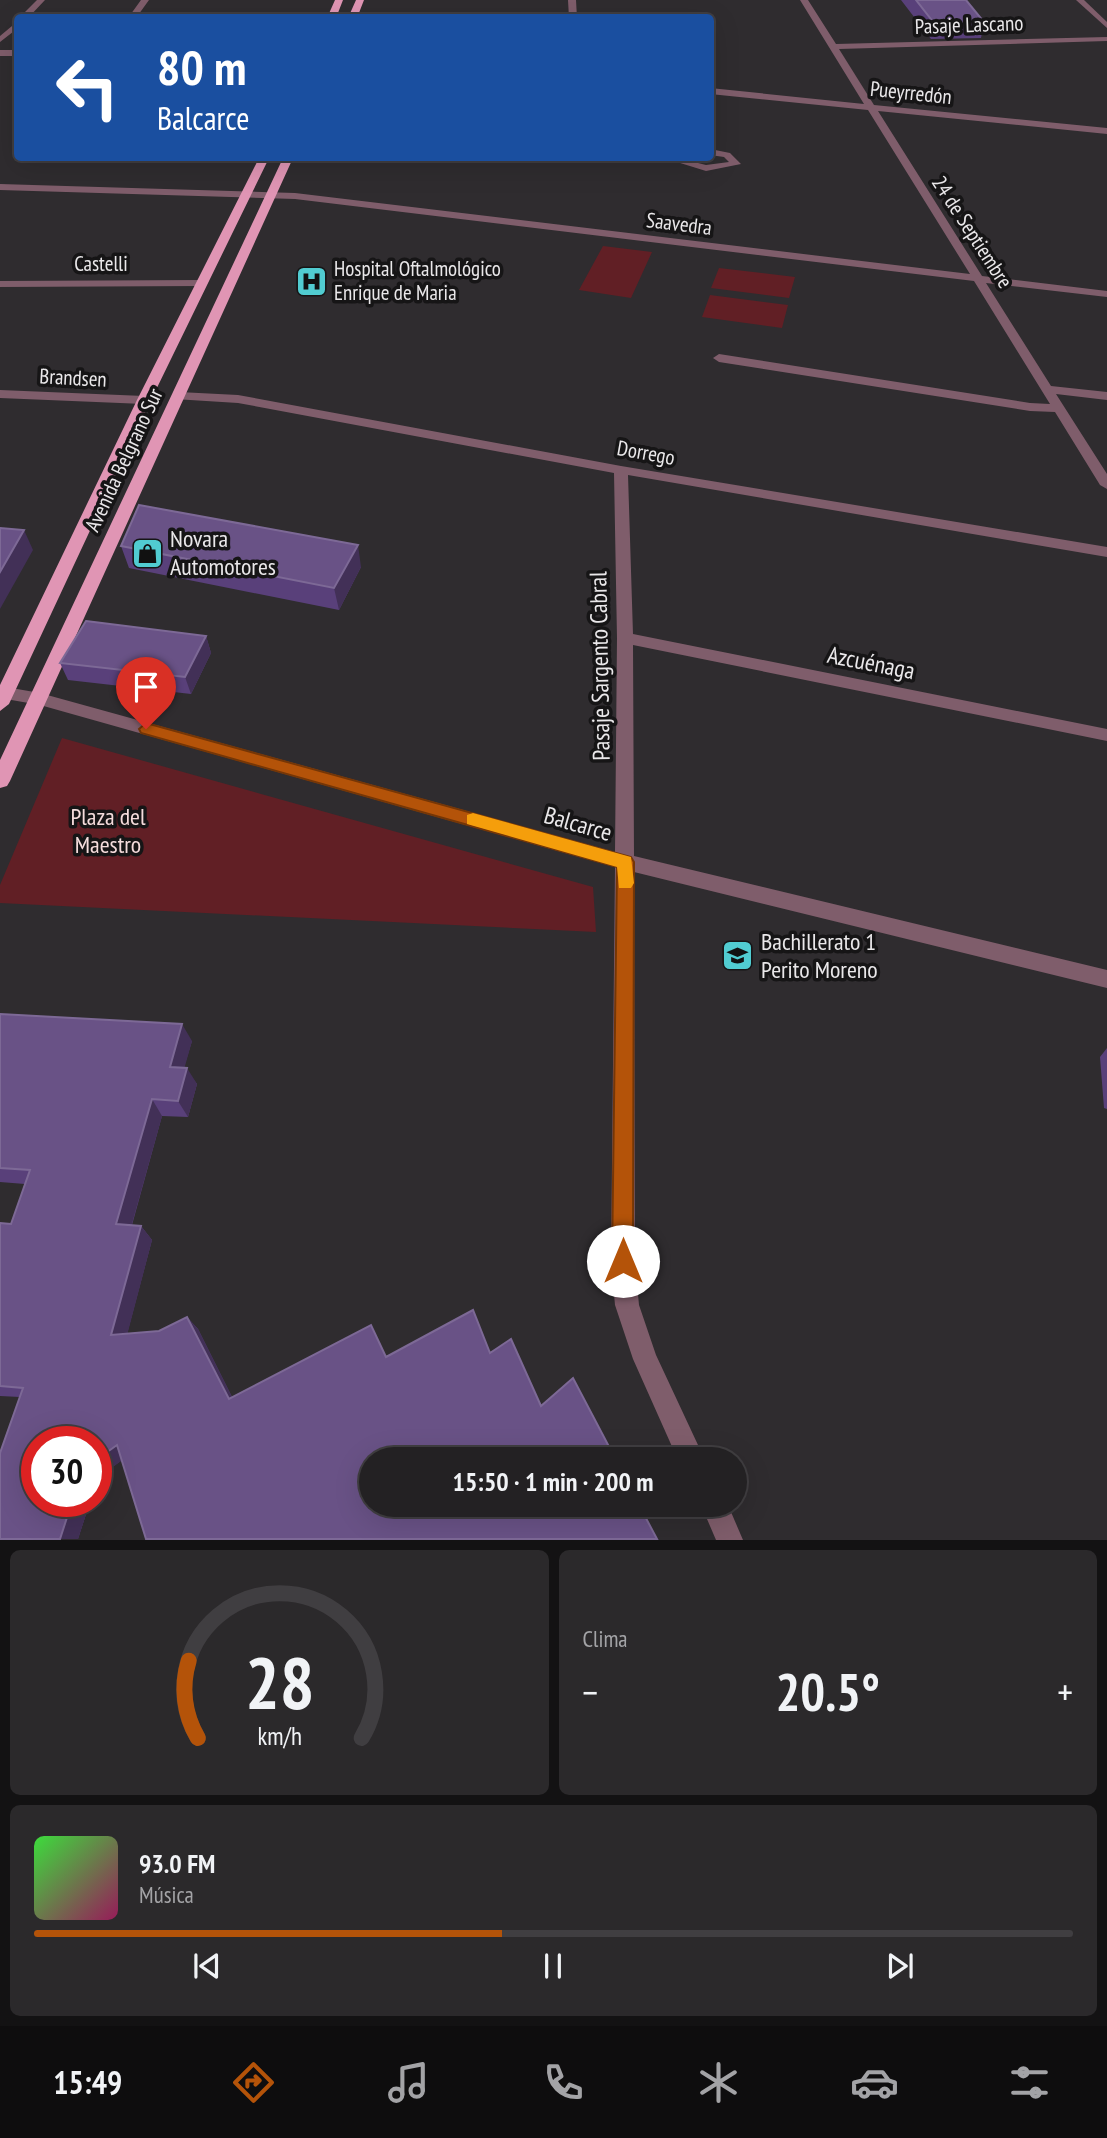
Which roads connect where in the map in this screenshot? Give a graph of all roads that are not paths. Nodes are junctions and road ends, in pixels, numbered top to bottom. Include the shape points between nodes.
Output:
1 (41, 0) edge
2 (804, 0) edge
3 (1080, 0) edge
4 (27, 14) edge
5 (1107, 26) edge
6 (14, 27) edge
7 (1107, 39) edge
8 (0, 40) edge
9 (833, 47) junction
10 (714, 91) edge
11 (869, 106) junction
12 (1107, 131) edge
13 (714, 153) edge
14 (263, 161) edge
15 (287, 161) edge
16 (680, 161) edge
17 (0, 187) edge
18 (247, 194) junction
19 (271, 194) junction
20 (981, 281) junction
21 (202, 283) junction
22 (0, 284) edge
23 (1107, 294) edge
24 (719, 358) dead end
25 (1048, 390) junction
26 (0, 394) edge
27 (179, 396) junction
28 (1107, 396) edge
29 (144, 400) junction
30 (1059, 408) junction
31 (621, 470) junction
32 (1107, 485) edge
33 (1107, 552) edge
34 (625, 638) junction
35 (2, 696) edge
36 (40, 699) junction
37 (1107, 735) edge
38 (0, 781) edge
39 (625, 862) junction
40 (1107, 979) edge
41 (686, 1447) edge
42 (720, 1517) edge
43 (730, 1539) edge

1 - 4 street
2 - 9 street, 24 de Septiembre
3 - 5 street
6 - 8 street
7 - 9 street, Pasaje Lascano
9 - 11 street, 24 de Septiembre
10 - 11 street, Pueyrredón
11 - 12 street, Pueyrredón
11 - 20 street, 24 de Septiembre
13 - 16 street via 727,155 736,164 706,168
14 - 18 highway, Avenida Belgrano Sur
15 - 19 highway, Avenida Belgrano Sur
17 - 18 street, Saavedra
18 - 19 street, Saavedra
18 - 21 highway, Avenida Belgrano Sur
19 - 20 street, Saavedra
19 - 27 highway, Avenida Belgrano Sur
20 - 23 street, Saavedra
20 - 25 street, 24 de Septiembre
21 - 22 street, Castelli
21 - 29 highway, Avenida Belgrano Sur
24 - 30 street
25 - 28 street
25 - 30 street, 24 de Septiembre
26 - 29 street, Brandsen
27 - 31 street, Dorrego via 238,399
27 - 36 highway, Avenida Belgrano Sur
29 - 35 highway, Avenida Belgrano Sur
30 - 32 street, 24 de Septiembre
31 - 33 street, Dorrego
31 - 34 street, Pasaje Sargento Cabral
34 - 37 street, Azcuénaga
34 - 39 street, Pasaje Sargento Cabral
35 - 36 street, Balcarce
36 - 38 highway, Avenida Belgrano Sur
36 - 39 street, Balcarce
39 - 40 street, Balcarce
39 - 41 street, Pasaje Sargento Cabral via 623,1261 628,1305 645,1359
42 - 43 street

